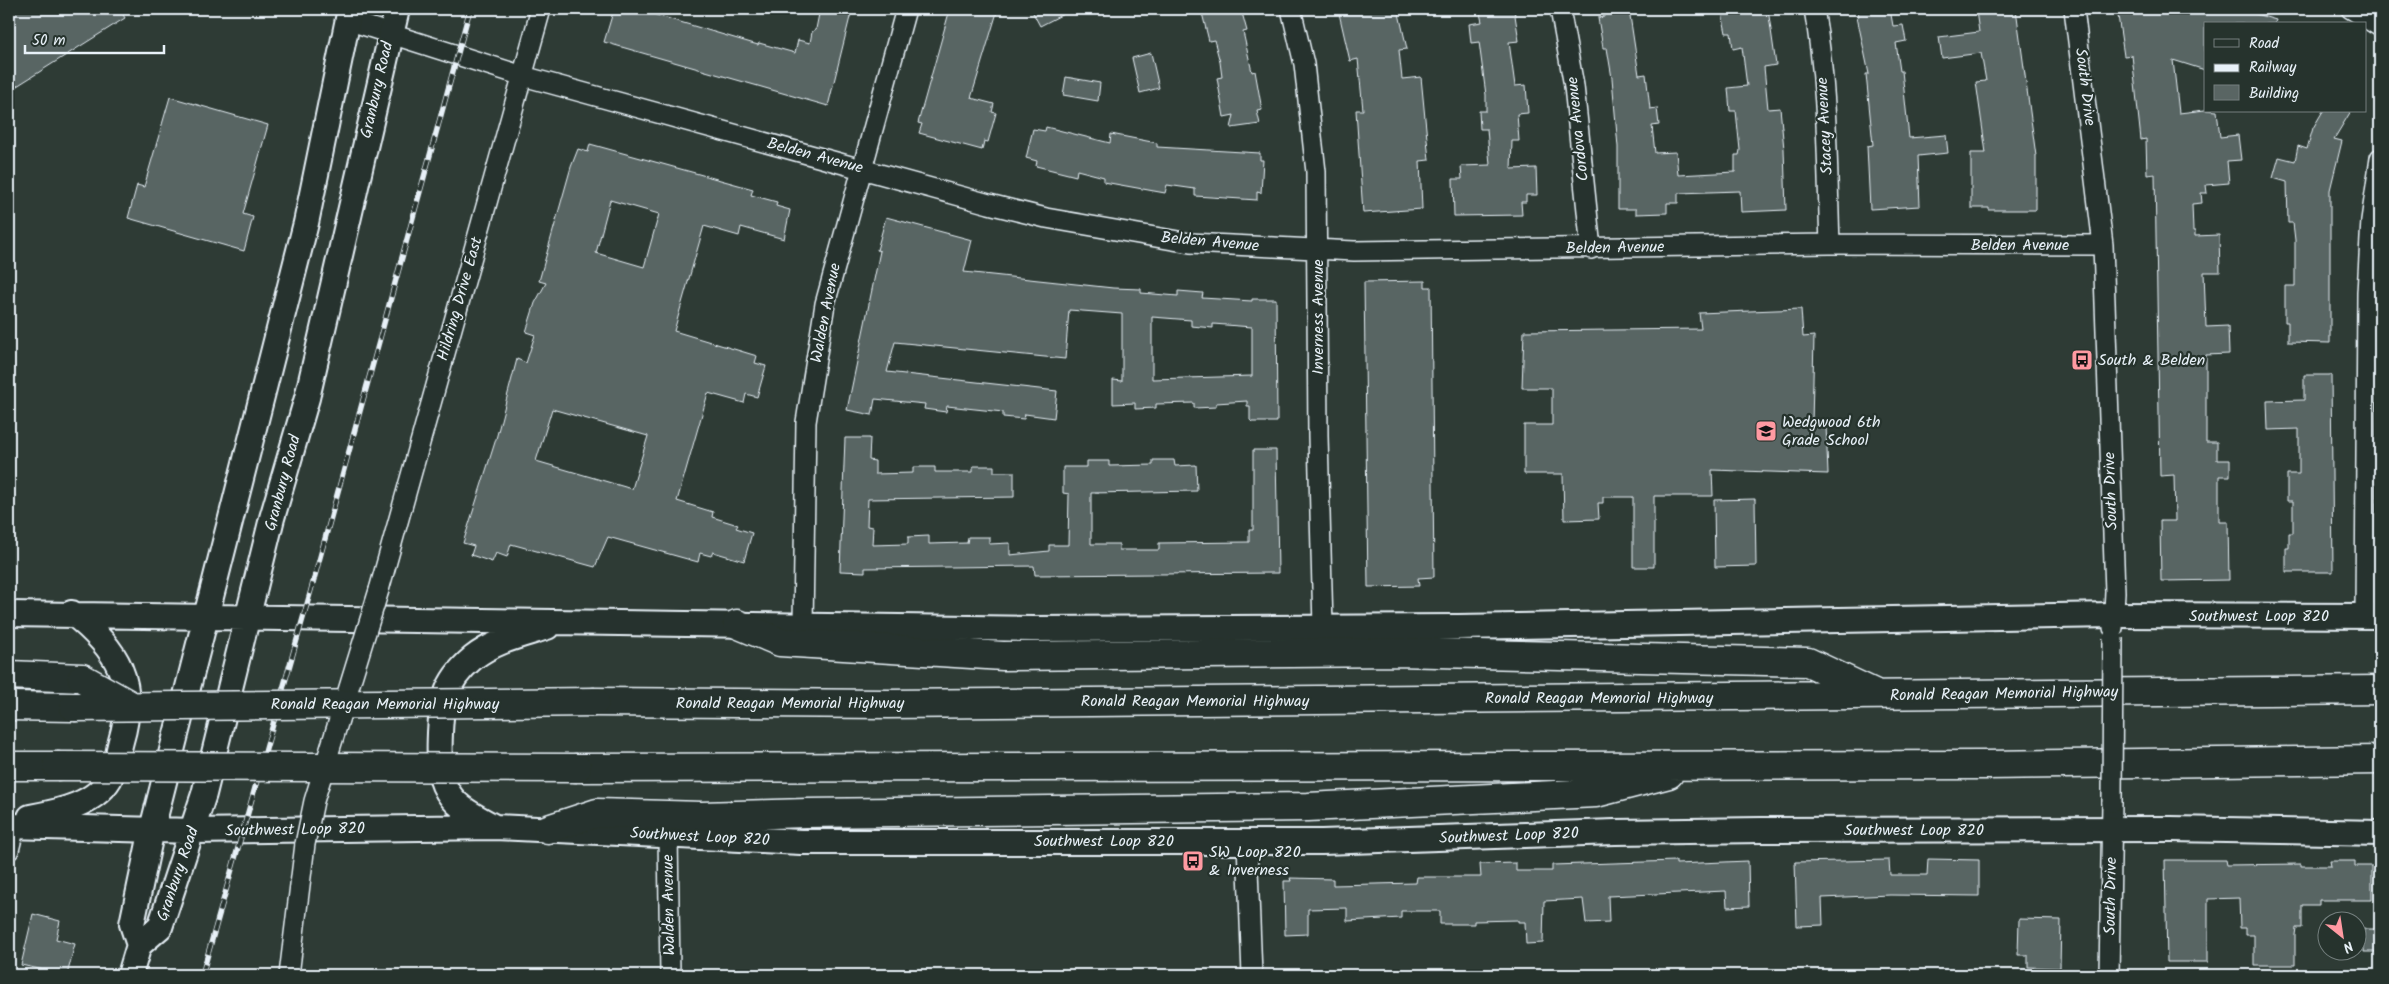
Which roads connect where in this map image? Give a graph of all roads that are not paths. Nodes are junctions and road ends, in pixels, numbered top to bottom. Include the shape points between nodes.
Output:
1 (397, 9) edge
2 (542, 9) edge
3 (906, 9) edge
4 (1291, 9) edge
5 (1560, 9) edge
6 (1814, 9) edge
7 (2074, 9) edge
8 (2351, 9) edge
9 (348, 14) edge
10 (2380, 27) edge
11 (390, 33) junction
12 (523, 76) junction
13 (2380, 158) edge
14 (861, 169) junction
15 (1830, 244) junction
16 (2103, 245) junction
17 (1591, 249) junction
18 (1318, 250) junction
19 (9, 614) edge
20 (72, 614) junction
21 (207, 616) junction
22 (2372, 616) edge
23 (249, 617) junction
24 (565, 622) junction
25 (737, 624) junction
26 (803, 625) junction
27 (1323, 627) junction
28 (2113, 627) junction
29 (9, 675) edge
30 (2380, 690) edge
31 (1880, 696) junction
32 (132, 705) junction
33 (9, 706) edge
34 (2341, 760) junction
35 (2380, 760) edge
36 (1706, 764) junction
37 (9, 766) edge
38 (2380, 776) edge
39 (11, 824) edge
40 (495, 827) junction
41 (548, 828) junction
42 (2112, 828) junction
43 (152, 829) junction
44 (194, 831) junction
45 (2380, 832) edge
46 (668, 835) junction
47 (1247, 842) junction
48 (9, 850) edge
49 (139, 945) junction
50 (130, 975) edge
51 (289, 975) edge
52 (670, 975) edge
53 (1252, 975) edge
54 (2109, 975) edge

1 - 11 main road, Granbury Road
2 - 12 street, Hildring Drive East
3 - 14 street, Walden Avenue
4 - 18 street, Inverness Avenue via 1304,64 1316,172
5 - 17 street, Cordova Avenue via 1574,86
6 - 15 street, Stacey Avenue via 1819,34 1827,142
7 - 16 street, South Drive
8 - 10 street
9 - 11 street, Belden Avenue
9 - 21 main road, Granbury Road via 306,223
11 - 12 street, Belden Avenue
11 - 23 main road, Granbury Road via 307,398 272,518
12 - 14 street, Belden Avenue
12 - 51 street, Hildring Drive East, bridge via 379,590 314,801 305,844
13 - 22 street via 2371,220 2367,293
14 - 18 street, Belden Avenue via 1046,218 1190,243
14 - 26 street, Walden Avenue via 825,304 806,422
15 - 16 street, Belden Avenue
15 - 17 street, Belden Avenue
16 - 28 street, South Drive via 2115,592
17 - 18 street, Belden Avenue
18 - 27 street, Inverness Avenue
19 - 20 main road, Southwest Loop 820
20 - 21 main road, Southwest Loop 820
20 - 39 main road via 101,638 124,676 128,719 112,775 97,792 68,808
21 - 23 main road, Southwest Loop 820
21 - 43 main road, Granbury Road
22 - 28 main road, Southwest Loop 820
23 - 24 main road, Southwest Loop 820
23 - 44 main road, Granbury Road
24 - 25 main road, Southwest Loop 820
24 - 40 main road via 485,650 459,672 445,697 439,759 444,786 462,809
25 - 26 main road, Southwest Loop 820
25 - 31 highway via 780,642 1003,656 1396,652 1808,662
26 - 27 main road, Southwest Loop 820 via 1033,629
27 - 28 main road, Southwest Loop 820
28 - 42 street, South Drive, bridge
29 - 32 highway, bridge via 82,678
30 - 31 highway, Ronald Reagan Memorial Highway
31 - 32 highway, Ronald Reagan Memorial Highway, bridge via 888,704
32 - 33 highway, Ronald Reagan Memorial Highway, bridge
34 - 35 highway
34 - 36 highway via 1987,765
34 - 38 highway
36 - 37 highway, bridge via 577,768
36 - 41 highway via 1596,793 1298,807 702,816 598,813
39 - 43 main road, Southwest Loop 820
39 - 48 street
40 - 41 main road, Southwest Loop 820
40 - 44 main road, Southwest Loop 820
41 - 46 main road, Southwest Loop 820
42 - 45 main road, Southwest Loop 820
42 - 47 main road, Southwest Loop 820 via 1676,831
42 - 54 street, South Drive
43 - 44 main road, Southwest Loop 820
43 - 49 main road, Granbury Road via 132,924
44 - 49 main road, Granbury Road via 160,927
46 - 47 main road, Southwest Loop 820 via 800,842
46 - 52 street, Walden Avenue
47 - 53 street
49 - 50 main road

